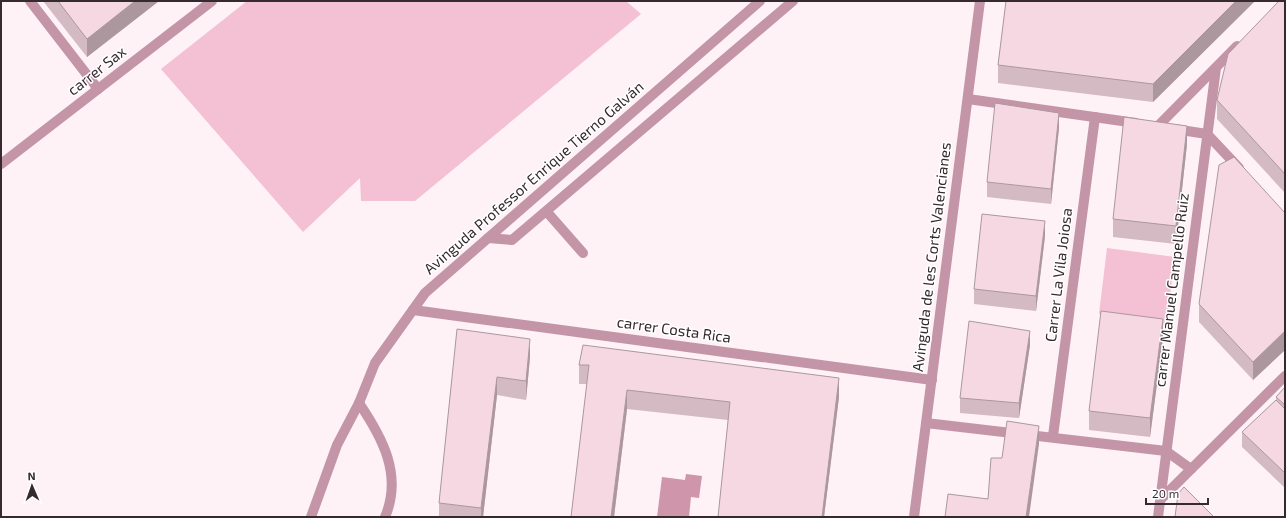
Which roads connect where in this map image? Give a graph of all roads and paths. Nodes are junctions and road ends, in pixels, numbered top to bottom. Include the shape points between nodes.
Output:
1 (30, 1) edge
2 (212, 1) edge
3 (760, 1) edge
4 (793, 1) edge
5 (980, 1) edge
6 (1243, 40) edge
7 (1216, 68) junction
8 (98, 89) junction
9 (968, 99) junction
10 (1095, 117) junction
11 (1157, 127) junction
12 (1207, 134) junction
13 (1, 164) edge
14 (1244, 173) edge
15 (547, 212) junction
16 (488, 238) junction
17 (583, 253) dead end
18 (413, 310) junction
19 (1285, 376) edge
20 (932, 380) junction
21 (359, 403) junction
22 (926, 423) junction
23 (1053, 436) junction
24 (1166, 451) junction
25 (1191, 468) junction
26 (1160, 498) junction
27 (311, 517) edge
28 (385, 517) edge
29 (914, 517) edge
30 (1158, 517) edge

1 - 8 street
2 - 8 street, carrer Sax
3 - 16 street, Avinguda Professor Enrique Tierno Galván
4 - 15 street
5 - 9 street, Avinguda de les Corts Valencianes
6 - 7 street
7 - 11 street
7 - 12 street, carrer Manuel Campello Ruiz
8 - 13 street, carrer Sax
9 - 10 street
9 - 20 street, Avinguda de les Corts Valencianes
10 - 11 street
10 - 23 street, Carrer La Vila Joiosa
11 - 12 street
12 - 14 street
12 - 24 street, carrer Manuel Campello Ruiz
15 - 16 street via 512,240
15 - 17 street
16 - 18 street, Avinguda Professor Enrique Tierno Galván via 425,293
18 - 20 street, carrer Costa Rica
18 - 21 street, Avinguda Professor Enrique Tierno Galván via 375,363
19 - 25 street
20 - 22 street, Avinguda de les Corts Valencianes
21 - 27 street, Avinguda Professor Enrique Tierno Galván via 337,445
21 - 28 street via 377,429 387,454 391,480 389,507
22 - 23 street
22 - 29 street, Avinguda de les Corts Valencianes
23 - 24 street
24 - 25 street
24 - 26 street, carrer Manuel Campello Ruiz
25 - 26 street
26 - 30 street, carrer Manuel Campello Ruiz

